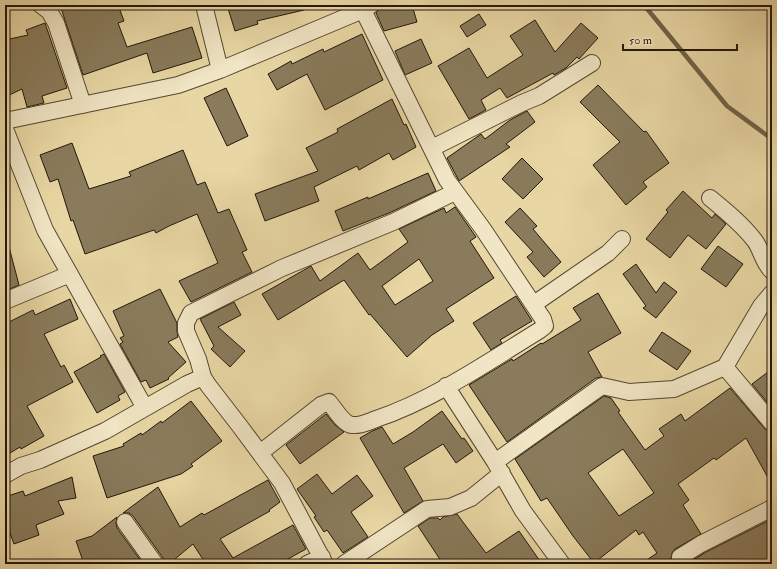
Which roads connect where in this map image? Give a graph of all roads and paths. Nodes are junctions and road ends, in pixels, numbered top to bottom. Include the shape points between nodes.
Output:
1 (41, 5) edge
2 (204, 5) edge
3 (367, 7) edge
4 (592, 63) dead end
5 (220, 70) junction
6 (83, 105) junction
7 (5, 121) edge
8 (5, 129) edge
9 (432, 148) junction
10 (455, 192) junction
11 (710, 198) dead end
12 (622, 238) dead end
13 (772, 271) edge
14 (70, 274) junction
15 (772, 293) edge
16 (5, 301) edge
17 (534, 304) junction
18 (725, 366) junction
19 (203, 377) junction
20 (446, 386) junction
21 (145, 408) junction
22 (772, 423) edge
23 (260, 453) junction
24 (498, 468) junction
25 (5, 475) edge
26 (772, 508) edge
27 (125, 522) dead end
28 (324, 560) edge
29 (154, 564) edge
30 (307, 564) edge
31 (344, 564) edge
32 (562, 564) edge
33 (680, 564) edge

1 - 6 street via 49,11 56,23
2 - 5 street
3 - 5 street
3 - 9 street
4 - 9 street via 539,96
5 - 6 street via 178,85
6 - 7 street
8 - 14 street via 45,230
9 - 10 street
10 - 17 street
10 - 19 street via 393,222 282,268 191,313 186,323 186,331
11 - 13 street via 734,218 756,242 766,266
12 - 17 street via 608,253
14 - 16 street
14 - 21 street
15 - 18 street via 761,306
17 - 20 street via 545,326
18 - 22 street
18 - 24 street via 674,389 629,392 602,386
19 - 21 street
19 - 23 street
20 - 23 street via 394,413 360,425 350,425 344,421 329,402 321,405
20 - 24 street
21 - 25 street via 105,431 40,460 20,466
23 - 28 street via 282,483
24 - 31 street via 471,498 450,507 427,509
24 - 32 street via 523,511
26 - 33 street via 701,544 680,557
27 - 29 street
28 - 30 street

